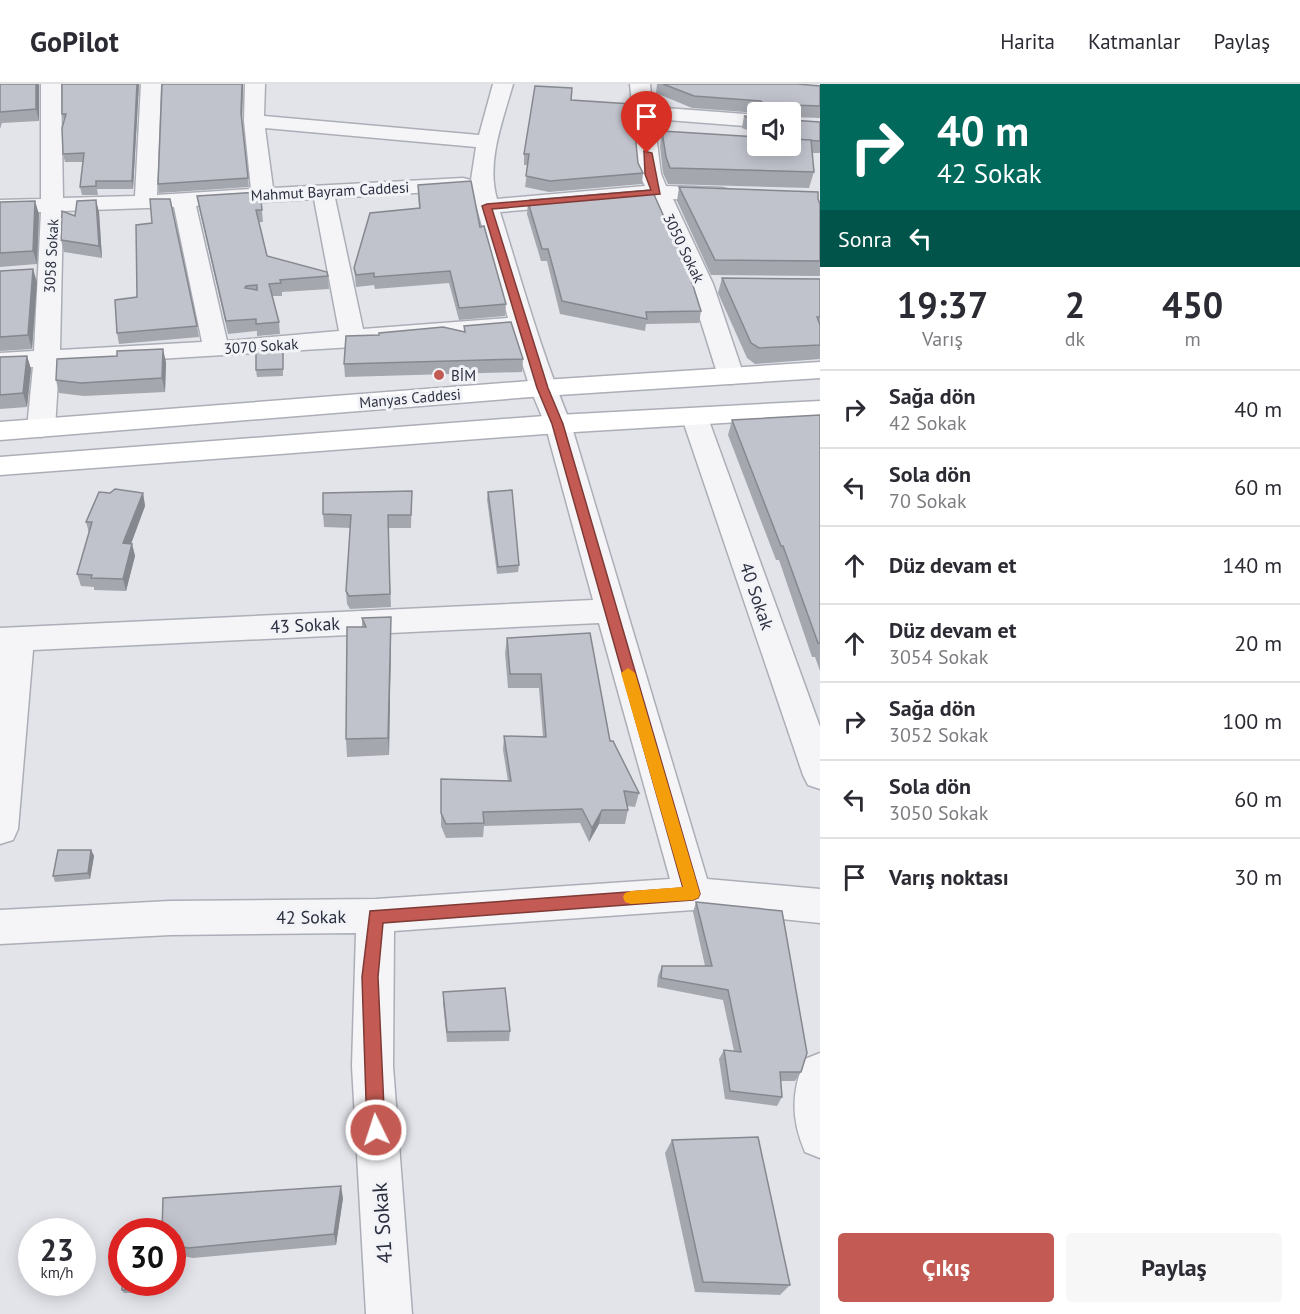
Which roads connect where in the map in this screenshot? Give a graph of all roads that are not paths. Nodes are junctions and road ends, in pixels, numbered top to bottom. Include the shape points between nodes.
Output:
1 (51, 84) edge
2 (151, 84) edge
3 (255, 84) edge
4 (503, 84) edge
5 (640, 84) edge
6 (643, 111) junction
7 (747, 120) edge
8 (254, 121) junction
9 (487, 142) junction
10 (481, 183) junction
11 (323, 191) junction
12 (656, 192) junction
13 (263, 195) junction
14 (746, 195) edge
15 (184, 200) junction
16 (146, 202) junction
17 (54, 206) junction
18 (487, 206) junction
19 (0, 207) edge
20 (522, 324) junction
21 (352, 339) junction
22 (216, 349) junction
23 (48, 359) junction
24 (0, 361) edge
25 (820, 370) edge
26 (731, 376) junction
27 (543, 388) junction
28 (820, 409) edge
29 (695, 418) junction
30 (558, 424) junction
31 (41, 428) junction
32 (0, 431) edge
33 (0, 466) edge
34 (610, 611) junction
35 (9, 639) edge
36 (820, 775) edge
37 (0, 828) edge
38 (693, 894) junction
39 (820, 906) edge
40 (376, 916) junction
41 (0, 927) edge
42 (820, 1073) edge
43 (820, 1137) edge
44 (389, 1314) edge

1 - 17 street, 3058 Sokak
2 - 16 street
3 - 8 street
4 - 9 street
5 - 6 street, 3050 Sokak
6 - 7 street
6 - 12 street, 3050 Sokak via 650,174
8 - 9 street
8 - 13 street
9 - 10 street
10 - 11 street, Mahmut Bayram Caddesi
10 - 18 street
11 - 13 street, Mahmut Bayram Caddesi
11 - 21 street
12 - 14 street
12 - 18 street
12 - 26 street, 3050 Sokak via 713,284
13 - 15 street, Mahmut Bayram Caddesi
15 - 16 street, Mahmut Bayram Caddesi
15 - 22 street
16 - 17 street, Mahmut Bayram Caddesi
17 - 19 street, Mahmut Bayram Caddesi
17 - 23 street, 3058 Sokak via 40,273
18 - 20 street
20 - 21 street, 3070 Sokak
20 - 27 street
21 - 22 street, 3070 Sokak
22 - 23 street, 3070 Sokak
23 - 24 street, 3070 Sokak
23 - 31 street, 3058 Sokak
25 - 26 main road, Manyas Caddesi
26 - 27 main road, Manyas Caddesi
27 - 30 street
27 - 31 main road, Manyas Caddesi
28 - 29 main road
29 - 30 main road
29 - 36 street, 40 Sokak
30 - 33 main road
30 - 34 street
31 - 32 main road, Manyas Caddesi
34 - 35 street, 43 Sokak
34 - 38 street
35 - 37 street
38 - 39 street, 42 Sokak
38 - 40 street, 42 Sokak
40 - 41 street, 42 Sokak via 170,918
40 - 44 street, 41 Sokak via 370,977 373,1084
42 - 43 street via 814,1099

